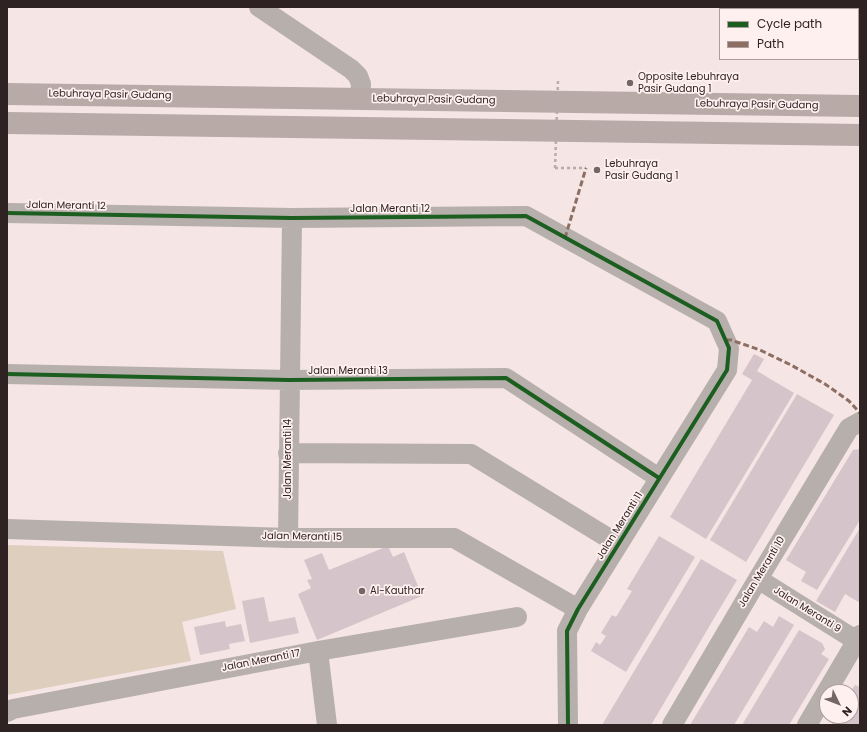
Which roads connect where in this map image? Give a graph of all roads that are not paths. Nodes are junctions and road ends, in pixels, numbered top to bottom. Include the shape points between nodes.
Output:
1 (259, 7) edge
2 (7, 94) edge
3 (360, 99) junction
4 (860, 106) edge
5 (7, 123) edge
6 (860, 135) edge
7 (7, 213) edge
8 (292, 218) junction
9 (729, 348) joint
10 (7, 374) edge
11 (289, 380) junction
12 (858, 422) edge
13 (288, 453) junction
14 (659, 478) junction
15 (7, 529) edge
16 (288, 538) junction
17 (618, 544) junction
18 (758, 578) junction
19 (578, 609) junction
20 (517, 617) dead end
21 (858, 638) edge
22 (318, 650) junction
23 (7, 712) edge
24 (327, 725) edge
25 (568, 725) edge
26 (672, 725) edge
27 (807, 725) edge

1 - 3 street via 355,72 361,84
2 - 3 highway, Lebuhraya Pasir Gudang
3 - 4 highway, Lebuhraya Pasir Gudang
5 - 6 highway
7 - 8 street, Jalan Meranti 12
8 - 9 street, Jalan Meranti 12 via 526,216 717,321
8 - 11 street, Jalan Meranti 14
9 - 14 street, Jalan Meranti 11 via 727,370
10 - 11 street, Jalan Meranti 13
11 - 13 street, Jalan Meranti 14
11 - 14 street, Jalan Meranti 13 via 506,378
12 - 18 street, Jalan Meranti 10 via 849,428
13 - 16 street, Jalan Meranti 14
13 - 17 street via 471,454
14 - 17 street, Jalan Meranti 11
15 - 16 street, Jalan Meranti 15
16 - 19 street, Jalan Meranti 15 via 454,538
17 - 19 street, Jalan Meranti 11
18 - 21 street, Jalan Meranti 9
18 - 26 street, Jalan Meranti 10
19 - 25 street, Jalan Meranti 11 via 567,631
20 - 22 street, Jalan Meranti 17
21 - 27 street
22 - 23 street, Jalan Meranti 17
22 - 24 street

